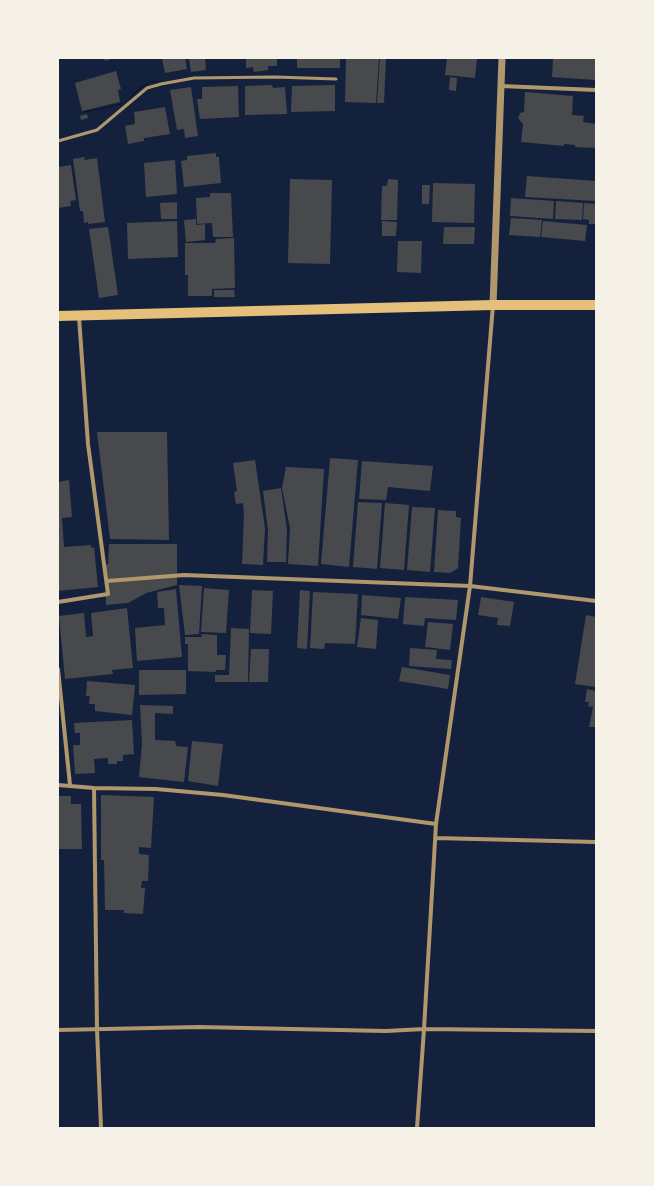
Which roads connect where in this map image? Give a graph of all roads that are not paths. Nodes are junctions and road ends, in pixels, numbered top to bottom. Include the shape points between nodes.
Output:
1 (502, 58) edge
2 (336, 79) dead end
3 (501, 86) junction
4 (596, 90) edge
5 (58, 142) edge
6 (493, 305) junction
7 (596, 306) edge
8 (58, 316) edge
9 (79, 316) junction
10 (107, 581) junction
11 (470, 586) junction
12 (596, 601) edge
13 (58, 602) edge
14 (58, 669) edge
15 (58, 785) edge
16 (70, 785) junction
17 (94, 788) junction
18 (436, 824) junction
19 (435, 838) junction
20 (596, 842) edge
21 (97, 1029) junction
22 (424, 1029) junction
23 (58, 1030) edge
24 (596, 1031) edge
25 (101, 1128) edge
26 (417, 1128) edge

1 - 3 street
2 - 5 lane via 194,78 161,84 147,88 97,130
3 - 4 street
3 - 6 street
6 - 7 main road
6 - 9 main road
6 - 11 street
8 - 9 main road
9 - 10 street via 88,444
10 - 11 street via 184,575
10 - 13 street via 108,594
11 - 12 street
11 - 18 street
14 - 16 street
15 - 16 street
16 - 17 street
17 - 18 street via 156,789 223,795
17 - 21 street
18 - 19 street
19 - 20 street
19 - 22 street
21 - 22 street
21 - 23 street
21 - 25 street
22 - 24 street
22 - 26 street

